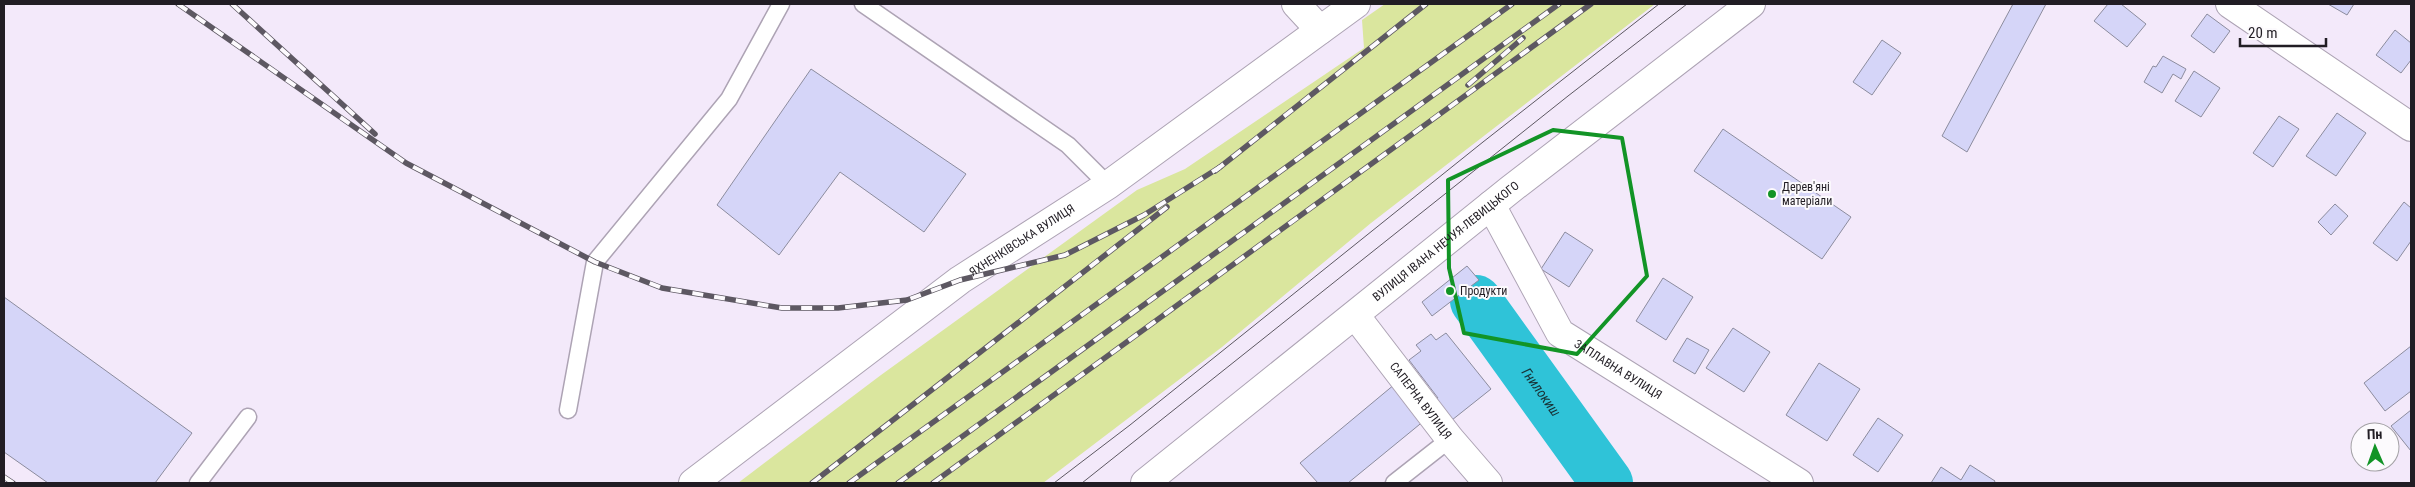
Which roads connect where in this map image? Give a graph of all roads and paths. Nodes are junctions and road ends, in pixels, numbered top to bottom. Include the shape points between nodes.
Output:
1 (781, 4) edge
2 (863, 4) edge
3 (1296, 4) edge
4 (1356, 4) edge
5 (1751, 4) edge
6 (2230, 4) edge
7 (1320, 30) junction
8 (2411, 127) edge
9 (1108, 185) junction
10 (1491, 204) junction
11 (1355, 315) junction
12 (568, 410) dead end
13 (248, 417) dead end
14 (1450, 439) junction
15 (198, 483) edge
16 (693, 483) edge
17 (1145, 483) edge
18 (1394, 483) edge
19 (1488, 483) edge
20 (1799, 483) edge

1 - 12 lane via 730,99 595,262
2 - 9 lane via 1068,144
3 - 7 main road
4 - 7 main road, ЯХНЕНКІВСЬКА ВУЛИЦЯ
5 - 10 main road, ВУЛИЦЯ ІВАНА НЕЧУЯ-ЛЕВИЦЬКОГО
6 - 8 main road
7 - 9 main road, ЯХНЕНКІВСЬКА ВУЛИЦЯ
9 - 16 main road, ЯХНЕНКІВСЬКА ВУЛИЦЯ via 960,280
10 - 11 main road, ВУЛИЦЯ ІВАНА НЕЧУЯ-ЛЕВИЦЬКОГО
10 - 20 main road, ЗАПЛАВНА ВУЛИЦЯ via 1560,333
11 - 14 main road, САПЕРНА ВУЛИЦЯ
11 - 17 main road, ВУЛИЦЯ ІВАНА НЕЧУЯ-ЛЕВИЦЬКОГО
13 - 15 lane
14 - 18 lane
14 - 19 main road, САПЕРНА ВУЛИЦЯ

